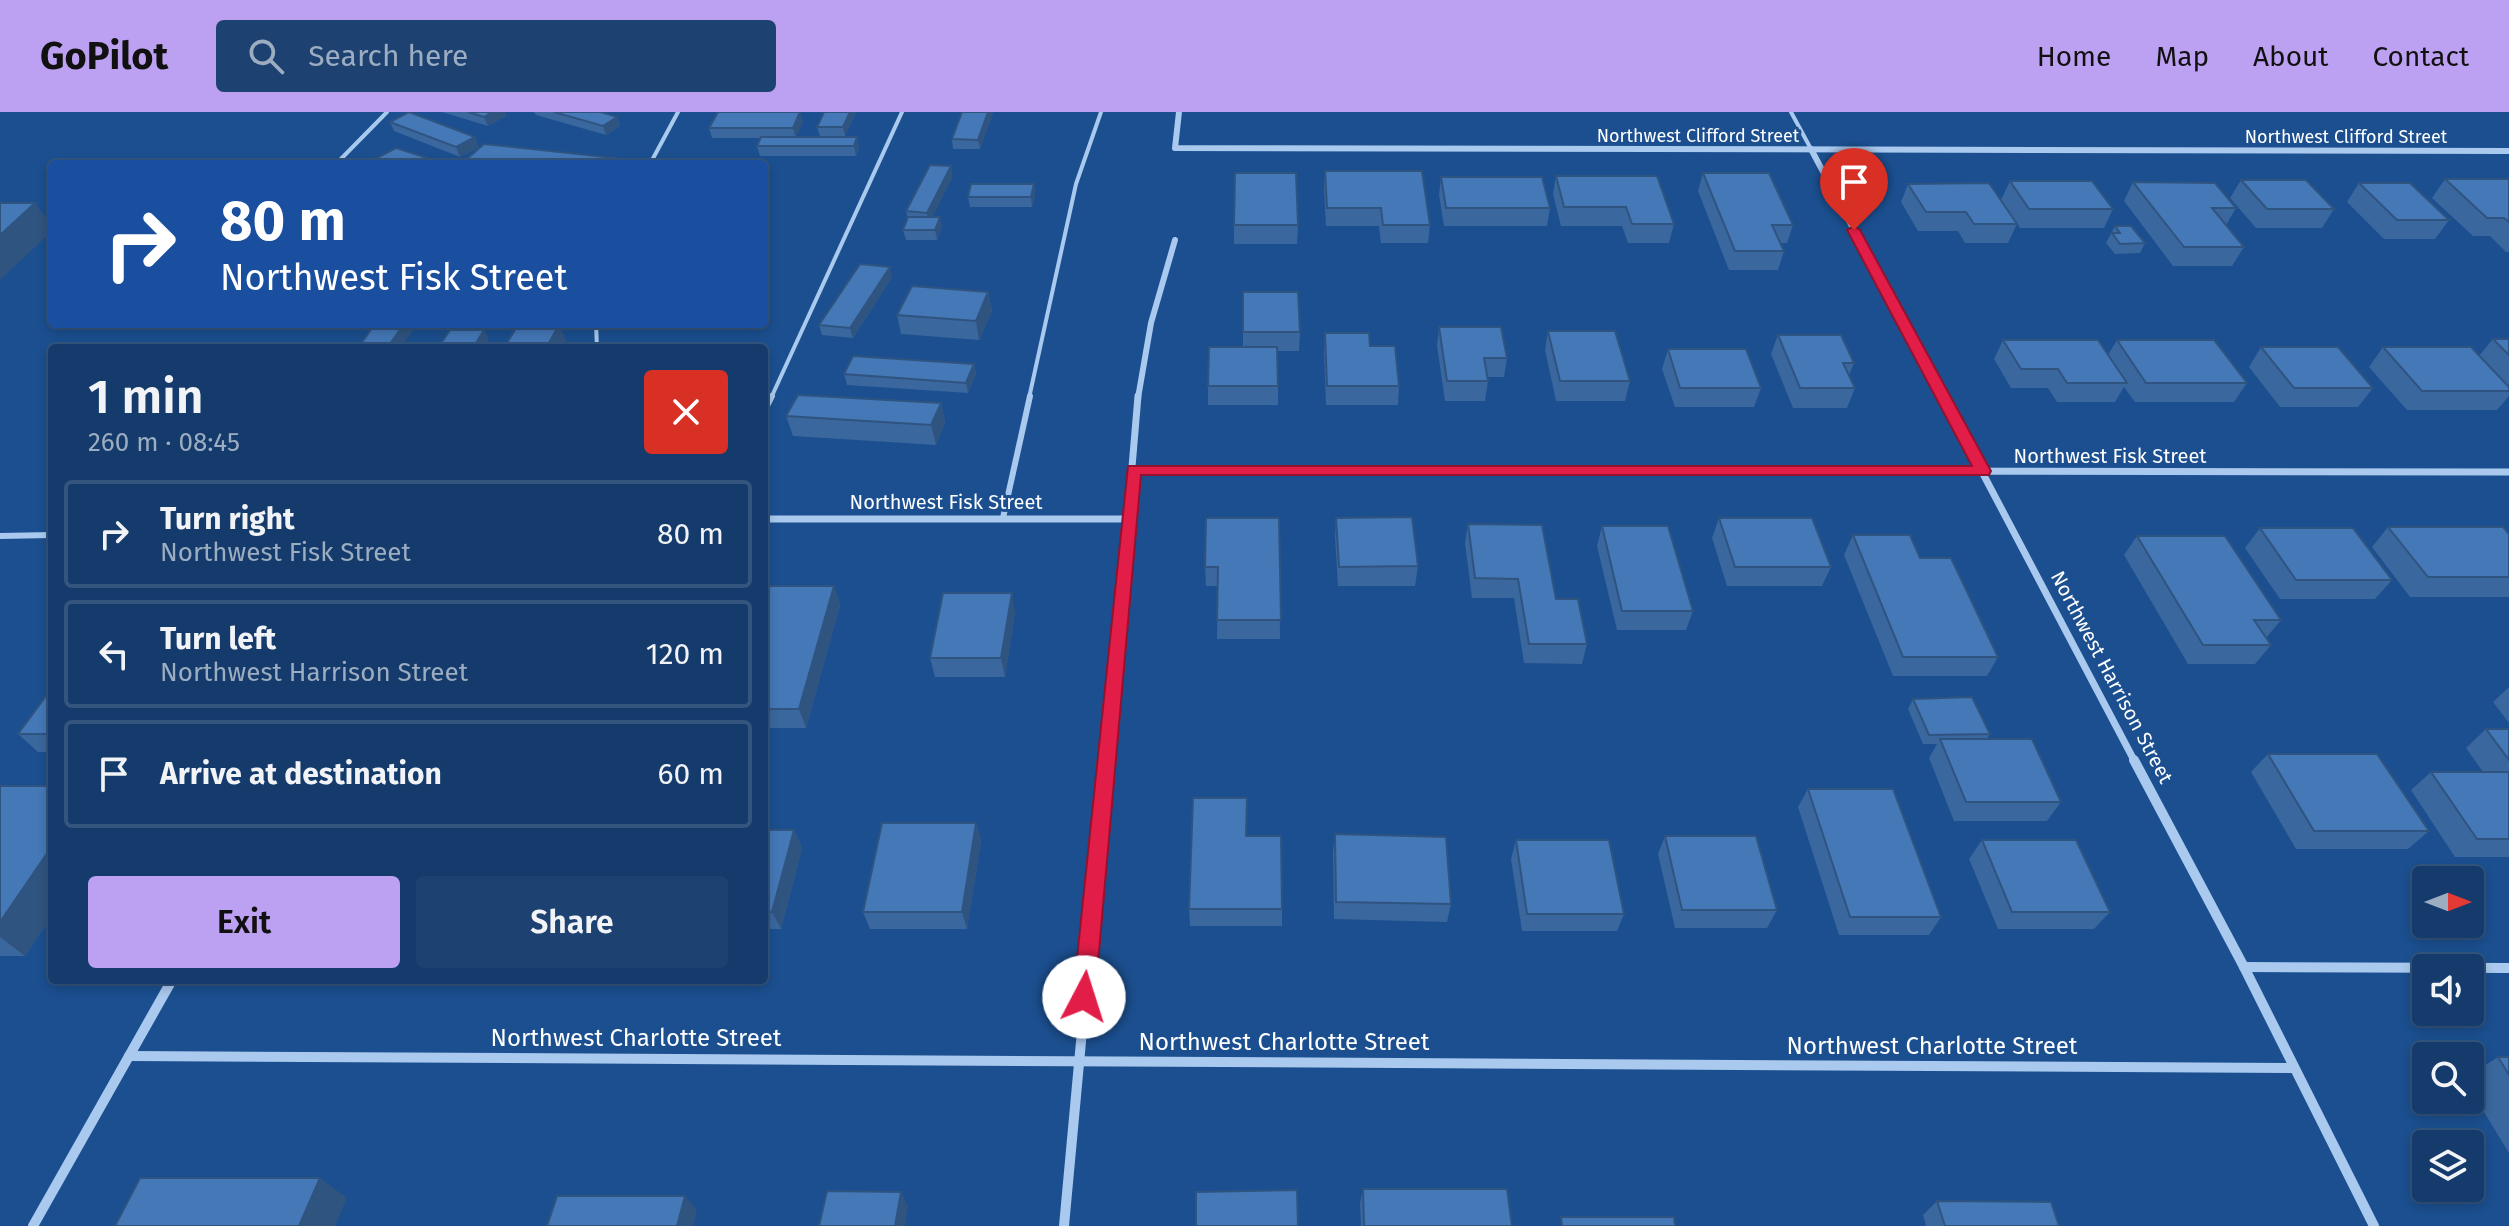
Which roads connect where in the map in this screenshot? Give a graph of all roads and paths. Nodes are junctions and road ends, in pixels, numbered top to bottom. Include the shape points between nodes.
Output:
1 (387, 112) edge
2 (678, 112) edge
3 (902, 112) edge
4 (1101, 112) edge
5 (1179, 112) edge
6 (1791, 112) edge
7 (1811, 149) junction
8 (2509, 151) edge
9 (340, 160) edge
10 (652, 160) edge
11 (1175, 240) dead end
12 (768, 403) edge
13 (1134, 470) junction
14 (1983, 471) junction
15 (2509, 472) edge
16 (1003, 518) junction
17 (768, 519) edge
18 (1128, 519) junction
19 (48, 535) edge
20 (0, 536) edge
21 (2244, 967) junction
22 (2509, 968) edge
23 (170, 984) edge
24 (129, 1056) junction
25 (1078, 1060) junction
26 (2294, 1068) junction
27 (33, 1226) edge
28 (1064, 1226) edge
29 (2374, 1226) edge

1 - 9 lane
2 - 10 lane
3 - 12 lane
4 - 16 lane via 1076,184
5 - 7 street, Northwest Clifford Street via 1175,148
6 - 7 lane
7 - 8 street, Northwest Clifford Street
7 - 14 street, Northwest Harrison Street
11 - 13 street via 1161,274 1132,430
13 - 14 street, Northwest Fisk Street
13 - 18 street
14 - 15 street, Northwest Fisk Street
14 - 21 street, Northwest Harrison Street
16 - 17 street, Northwest Fisk Street
16 - 18 street, Northwest Fisk Street
18 - 25 street
19 - 20 lane
21 - 22 street
21 - 26 street, Northwest Harrison Street
23 - 24 street
24 - 25 street, Northwest Charlotte Street
24 - 27 street
25 - 26 street, Northwest Charlotte Street
25 - 28 street
26 - 29 street, Northwest Harrison Street

